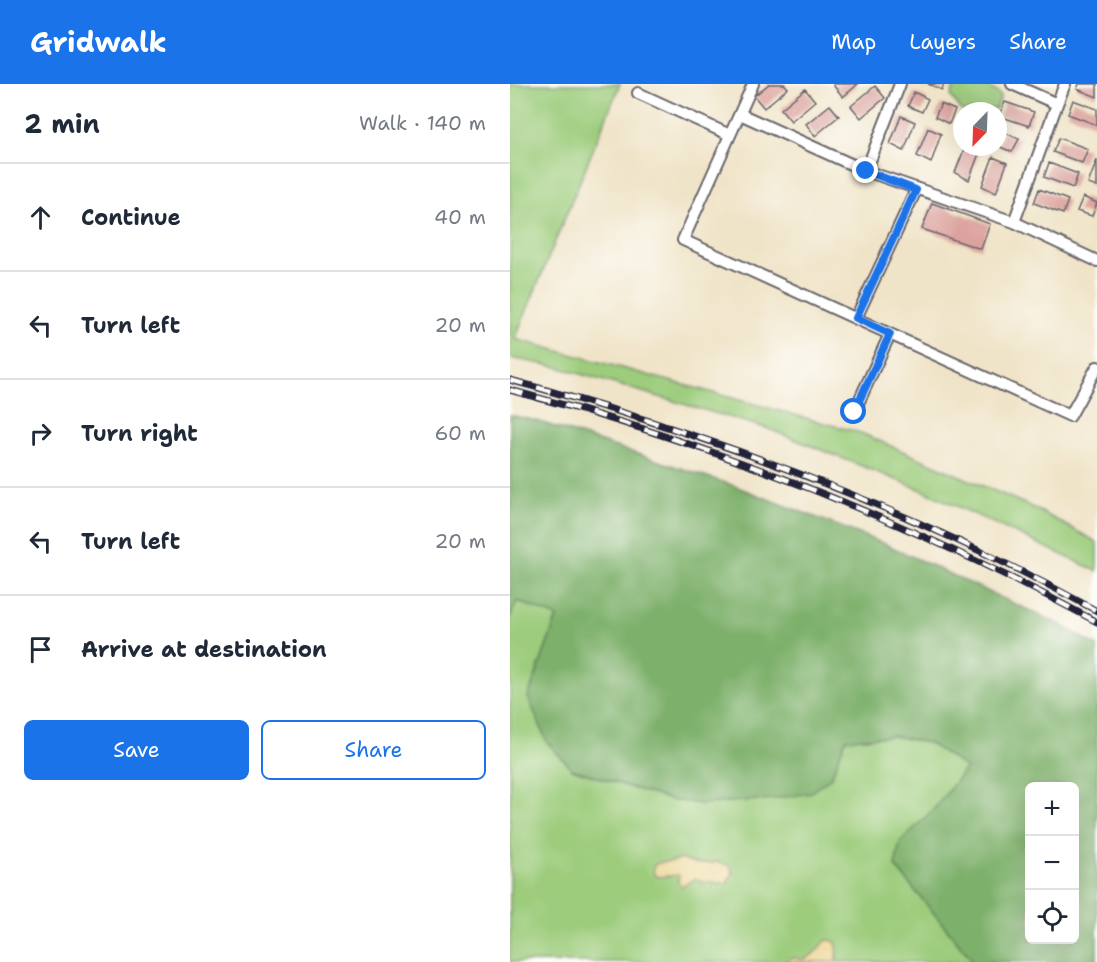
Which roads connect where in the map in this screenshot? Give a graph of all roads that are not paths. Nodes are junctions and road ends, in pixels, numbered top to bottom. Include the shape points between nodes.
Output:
1 (753, 84) edge
2 (900, 84) edge
3 (1012, 84) edge
4 (1065, 84) edge
5 (638, 93) dead end
6 (1057, 104) junction
7 (740, 114) junction
8 (730, 135) junction
9 (866, 171) junction
10 (916, 190) junction
11 (1014, 222) junction
12 (1097, 261) edge
13 (856, 318) junction
14 (890, 334) junction
15 (1097, 367) edge
16 (854, 412) dead end

1 - 7 lane
2 - 9 lane
3 - 6 lane
4 - 6 lane
5 - 8 lane
6 - 11 lane
7 - 8 lane
7 - 9 lane
8 - 13 lane via 683,240
9 - 10 lane
10 - 11 lane
10 - 13 lane
11 - 12 lane
13 - 14 lane
14 - 15 lane via 1070,416
14 - 16 lane

